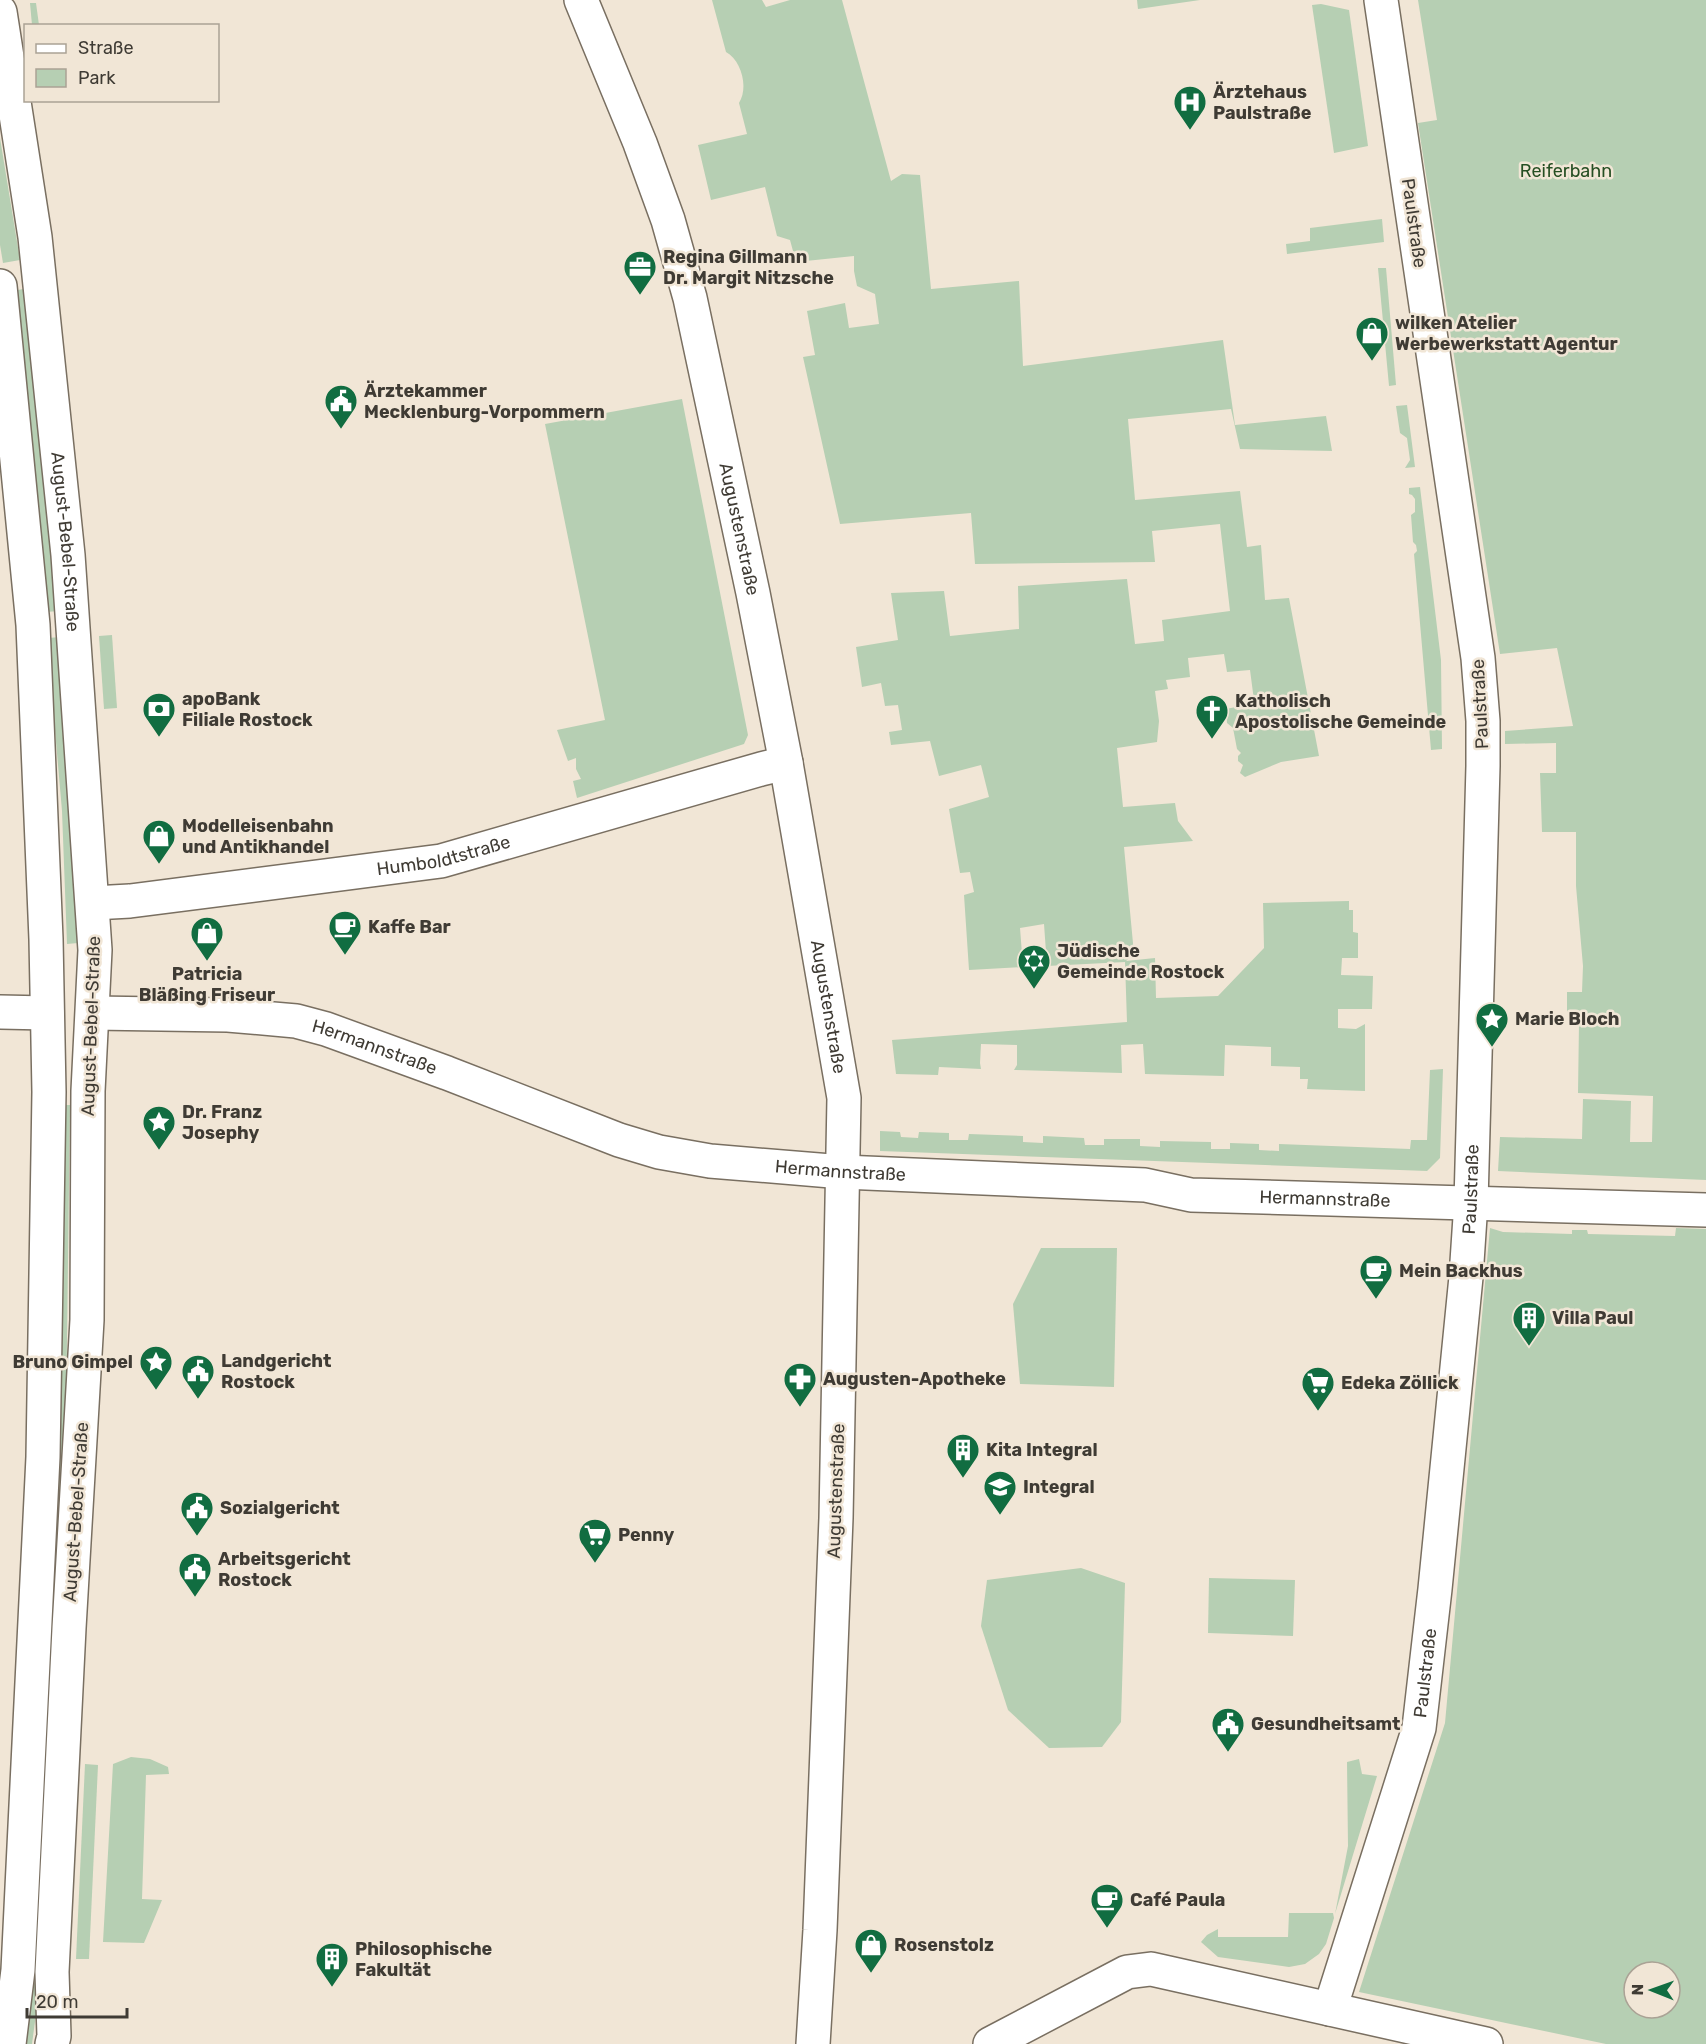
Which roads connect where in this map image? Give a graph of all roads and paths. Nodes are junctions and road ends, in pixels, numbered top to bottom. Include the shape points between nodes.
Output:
1 (581, 0) edge
2 (1381, 0) edge
3 (0, 12) edge
4 (0, 286) edge
5 (786, 763) junction
6 (93, 903) junction
7 (0, 1012) edge
8 (47, 1013) junction
9 (93, 1014) junction
10 (843, 1172) junction
11 (1471, 1202) junction
12 (1706, 1210) edge
13 (1330, 2008) junction
14 (9, 2044) edge
15 (52, 2044) edge
16 (813, 2044) edge
17 (990, 2044) edge
18 (1486, 2044) edge

1 - 5 street, Augustenstraße via 640,143 690,298
2 - 11 street, Paulstraße via 1484,721
3 - 6 street, August-Bebel-Straße via 35,237 68,555
4 - 8 street, August-Bebel-Straße via 33,625
5 - 6 street, Humboldtstraße via 441,861
5 - 10 street, Augustenstraße via 844,1098
6 - 9 street, August-Bebel-Straße
7 - 8 street, Hermannstraße
8 - 9 street, Hermannstraße
8 - 14 street, August-Bebel-Straße via 43,1456 18,1970
9 - 10 street, Hermannstraße via 228,1015 296,1021 659,1152 710,1161
9 - 15 street, August-Bebel-Straße via 88,1102 87,1320 69,1616
10 - 11 street, Hermannstraße via 1145,1185 1191,1195
10 - 16 street, Augustenstraße via 836,1518
11 - 12 street, Hermannstraße
11 - 13 street, Paulstraße via 1419,1728
13 - 17 street via 1151,1968 1127,1972
13 - 18 street

